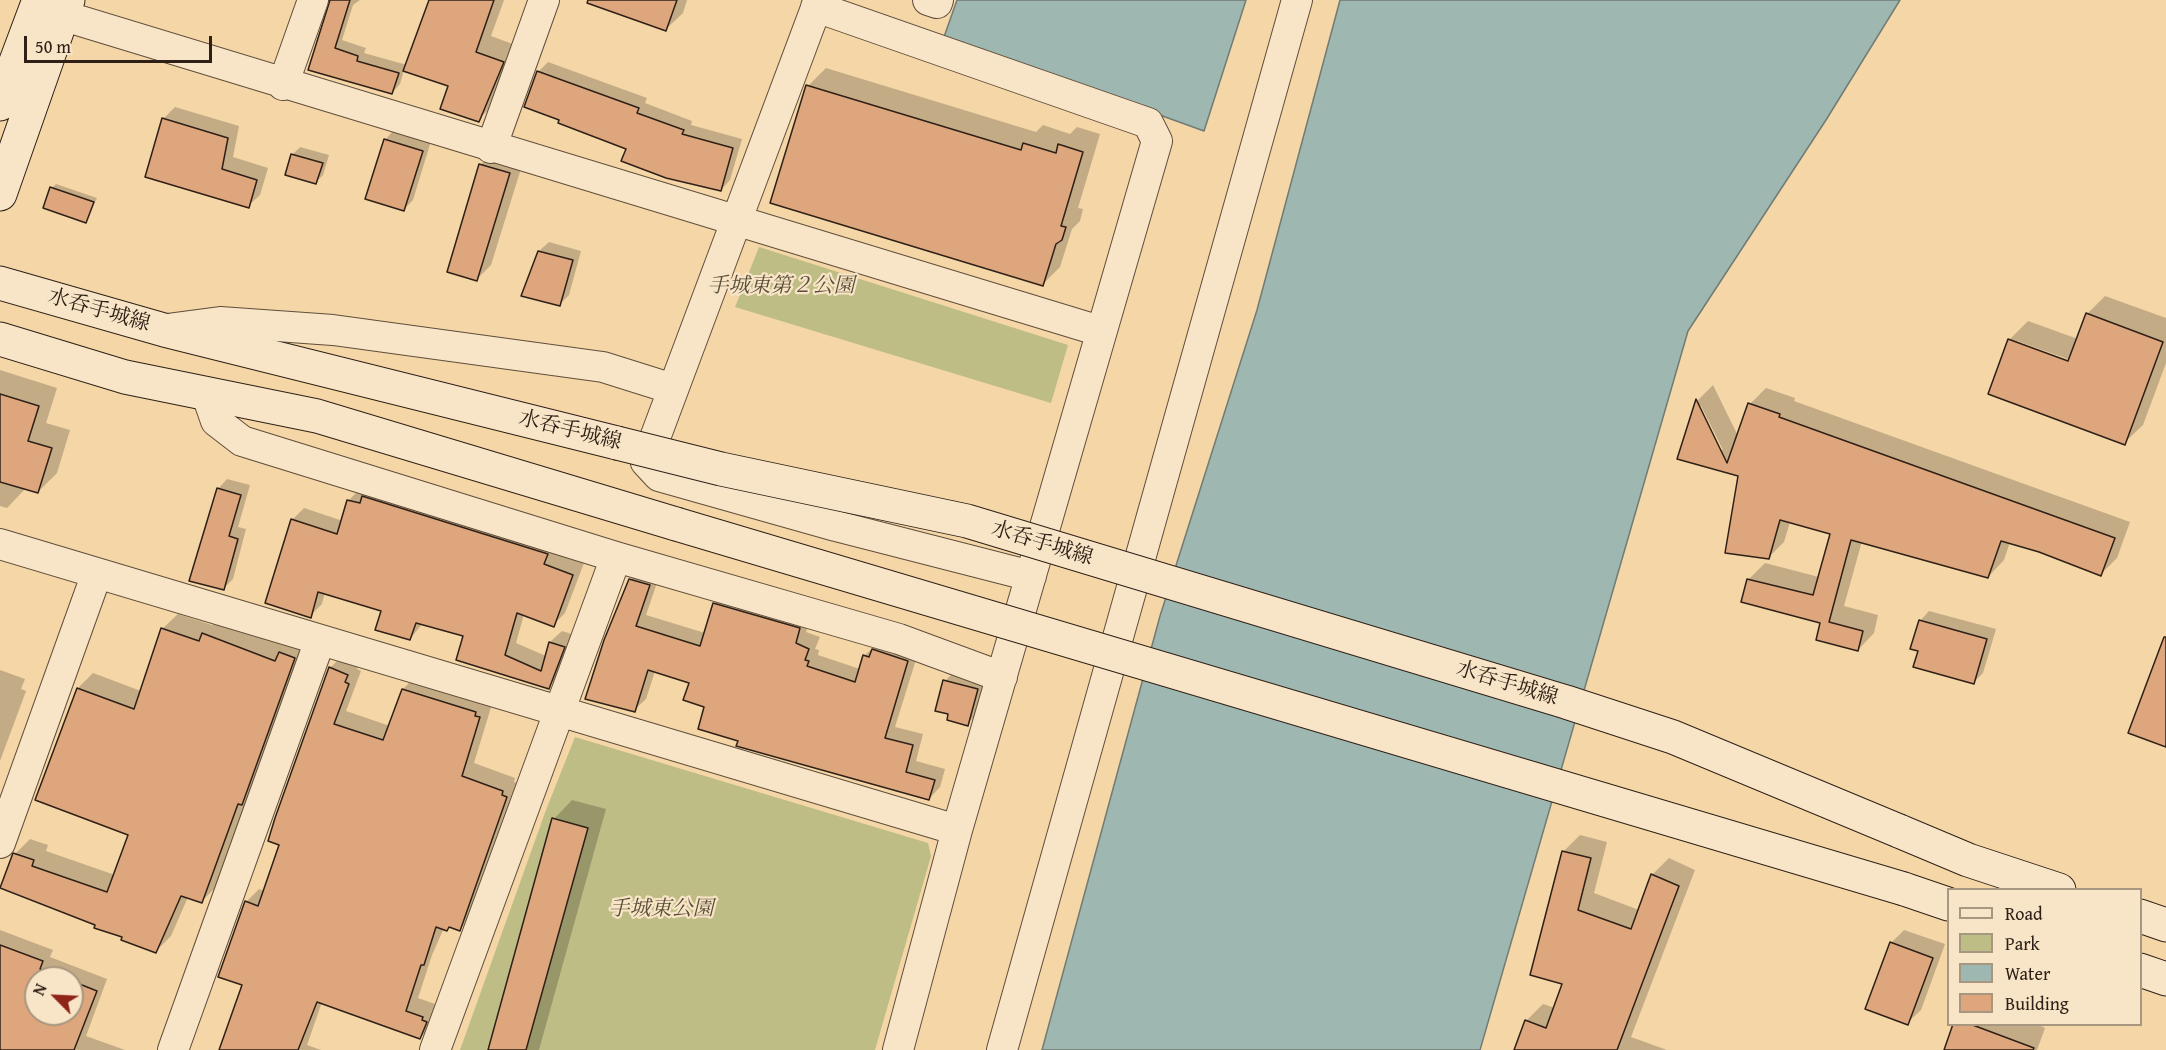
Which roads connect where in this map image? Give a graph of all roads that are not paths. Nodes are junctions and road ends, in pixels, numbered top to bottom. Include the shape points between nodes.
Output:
1 (314, 0) edge
2 (544, 0) edge
3 (928, 0) edge
4 (938, 0) edge
5 (1297, 0) edge
6 (817, 4) edge
7 (51, 6) edge
8 (283, 85) junction
9 (0, 104) edge
10 (491, 148) junction
11 (0, 194) edge
12 (737, 219) junction
13 (0, 283) edge
14 (164, 330) junction
15 (1100, 331) junction
16 (0, 339) edge
17 (673, 389) junction
18 (207, 395) junction
19 (0, 544) edge
20 (615, 557) junction
21 (97, 573) junction
22 (1031, 576) junction
23 (320, 640) junction
24 (1002, 677) junction
25 (558, 712) junction
26 (957, 830) junction
27 (0, 843) edge
28 (2052, 888) edge
29 (1947, 904) edge
30 (2142, 917) edge
31 (2166, 925) edge
32 (2142, 971) edge
33 (2166, 979) edge
34 (173, 1050) edge
35 (435, 1050) edge
36 (898, 1050) edge
37 (1002, 1050) edge

1 - 8 street
2 - 10 street
3 - 4 street
5 - 37 street
6 - 12 street
6 - 15 street via 1148,123 1157,141
7 - 8 street
7 - 9 main road
7 - 11 main road
8 - 10 street
10 - 12 street
12 - 15 street
12 - 17 street
13 - 14 main road, 水呑手城線
14 - 17 street via 220,322 333,330 603,367
14 - 28 main road, 水呑手城線, bridge via 721,469 967,521 1672,737 1968,860
15 - 22 street
16 - 18 main road via 125,376
17 - 22 street via 646,462 659,477
18 - 20 street via 216,421 242,441
18 - 29 main road, bridge via 317,416
19 - 21 street
20 - 24 street via 899,639
20 - 25 street
21 - 23 street
21 - 27 street
22 - 24 street
23 - 25 street
23 - 34 street
24 - 26 street
25 - 26 street
25 - 35 street
26 - 36 street
30 - 31 main road
32 - 33 main road

